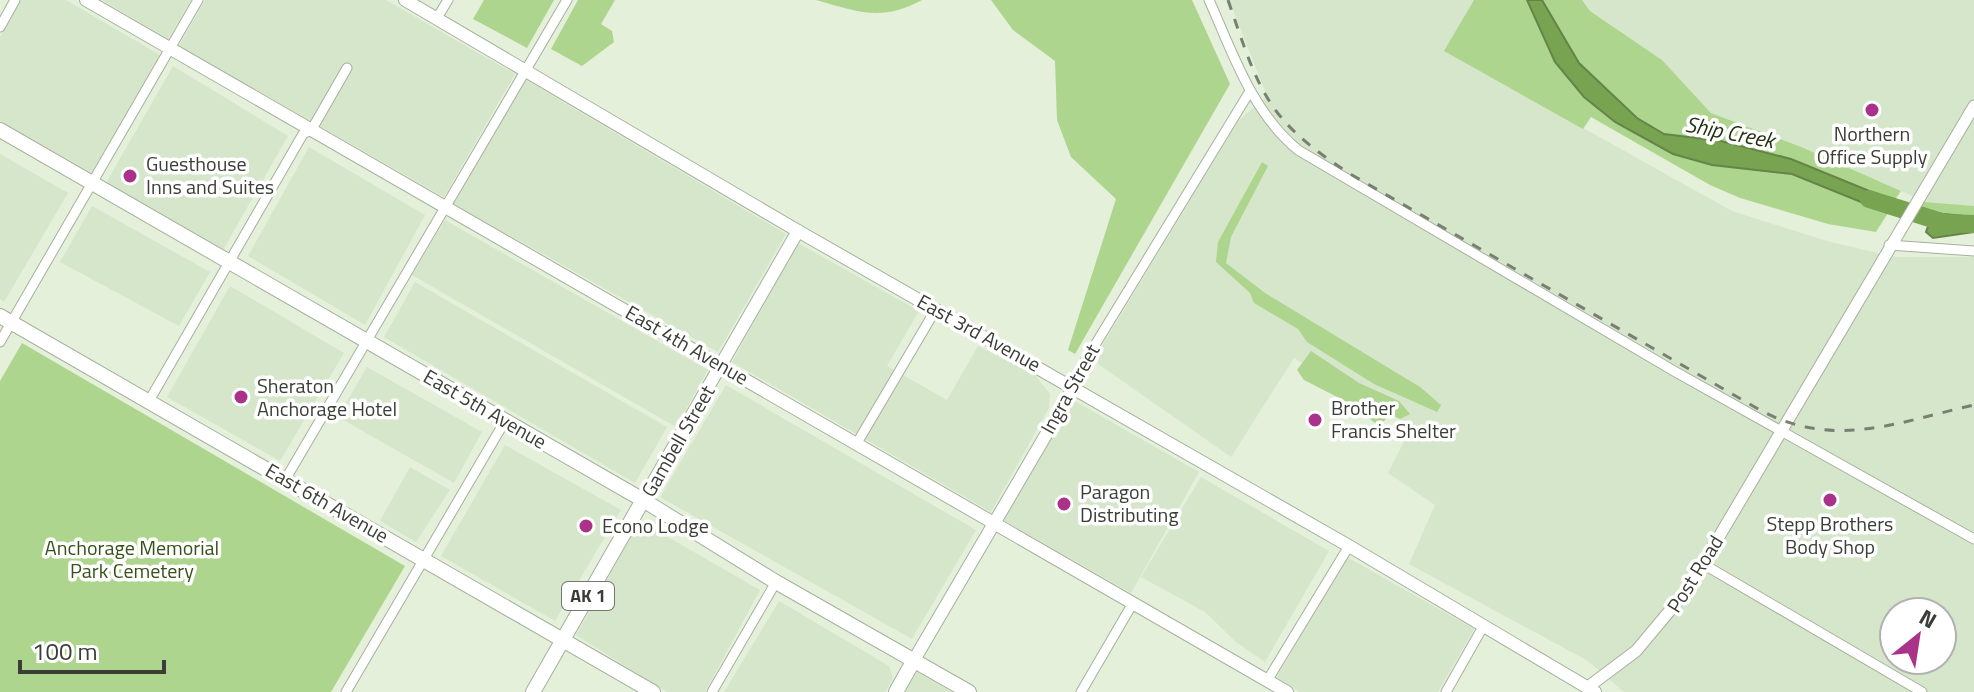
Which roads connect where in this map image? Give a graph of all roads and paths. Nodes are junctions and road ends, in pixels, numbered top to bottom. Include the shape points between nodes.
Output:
1 (15, 0) edge
2 (86, 0) edge
3 (198, 0) edge
4 (405, 0) edge
5 (448, 0) edge
6 (567, 0) edge
7 (1209, 0) edge
8 (437, 18) junction
9 (0, 27) edge
10 (170, 49) junction
11 (347, 68) dead end
12 (524, 70) junction
13 (1250, 91) junction
14 (1974, 106) edge
15 (312, 129) junction
16 (0, 130) edge
17 (92, 182) junction
18 (445, 208) junction
19 (798, 231) junction
20 (1889, 245) junction
21 (1974, 251) edge
22 (229, 261) junction
23 (936, 309) junction
24 (6, 320) edge
25 (368, 341) junction
26 (0, 342) edge
27 (722, 365) junction
28 (1039, 367) junction
29 (1074, 387) junction
30 (149, 401) junction
31 (1056, 416) junction
32 (505, 421) junction
33 (1779, 431) junction
34 (857, 443) junction
35 (285, 480) junction
36 (643, 500) junction
37 (995, 522) junction
38 (1974, 539) edge
39 (1349, 546) junction
40 (424, 558) junction
41 (1703, 564) junction
42 (776, 582) junction
43 (1133, 603) junction
44 (1484, 625) junction
45 (563, 639) junction
46 (914, 660) junction
47 (1267, 681) junction
48 (1588, 690) edge
49 (346, 692) edge
50 (533, 692) edge
51 (653, 692) edge
52 (712, 692) edge
53 (896, 692) edge
54 (969, 692) edge
55 (1081, 692) edge
56 (1287, 692) edge
57 (1446, 692) edge
58 (1922, 692) edge

1 - 9 street
2 - 10 main road, East 4th Avenue
3 - 10 street
4 - 8 main road, East 3rd Avenue
5 - 8 street
6 - 12 street
7 - 13 street
8 - 12 main road, East 3rd Avenue
10 - 15 main road, East 4th Avenue
10 - 17 street
11 - 15 street
12 - 18 street
12 - 19 main road, East 3rd Avenue
13 - 29 street, Ingra Street
13 - 33 street via 1281,135 1323,166
14 - 20 street, Post Road
15 - 18 main road, East 4th Avenue
15 - 22 street via 303,134
16 - 17 main road, East 5th Avenue
17 - 22 main road, East 5th Avenue
17 - 24 street
18 - 25 street
18 - 27 main road, East 4th Avenue
19 - 23 main road, East 3rd Avenue
19 - 27 main road, Gambell Street
20 - 21 street
20 - 33 street, Post Road
22 - 25 main road, East 5th Avenue
22 - 30 street
23 - 28 main road, East 3rd Avenue
23 - 34 street
24 - 26 street
24 - 30 main road, East 6th Avenue
25 - 32 main road, East 5th Avenue
25 - 35 street
27 - 34 main road, East 4th Avenue
27 - 36 main road, Gambell Street
28 - 29 main road, East 3rd Avenue
28 - 31 main road via 1062,392
29 - 31 main road, Ingra Street
29 - 39 main road, East 3rd Avenue
30 - 35 main road, East 6th Avenue
31 - 37 main road, Ingra Street
32 - 36 main road, East 5th Avenue
32 - 40 street
33 - 38 street
33 - 41 street, Post Road
34 - 37 main road, East 4th Avenue
35 - 40 main road, East 6th Avenue
36 - 42 main road, East 5th Avenue
36 - 45 main road, Gambell Street / AK 1
37 - 43 main road, East 4th Avenue
37 - 46 main road, Ingra Street
39 - 44 main road, East 3rd Avenue
39 - 47 street
40 - 45 main road, East 6th Avenue
40 - 49 street
41 - 48 street, Post Road via 1657,631
41 - 58 street
42 - 46 main road, East 5th Avenue
42 - 52 street
43 - 47 main road, East 4th Avenue
43 - 55 street
44 - 48 main road, East 3rd Avenue
44 - 57 street
45 - 50 main road, Gambell Street / AK 1
45 - 51 main road, East 6th Avenue
46 - 53 main road, Ingra Street
46 - 54 main road, East 5th Avenue
47 - 56 main road, East 4th Avenue

